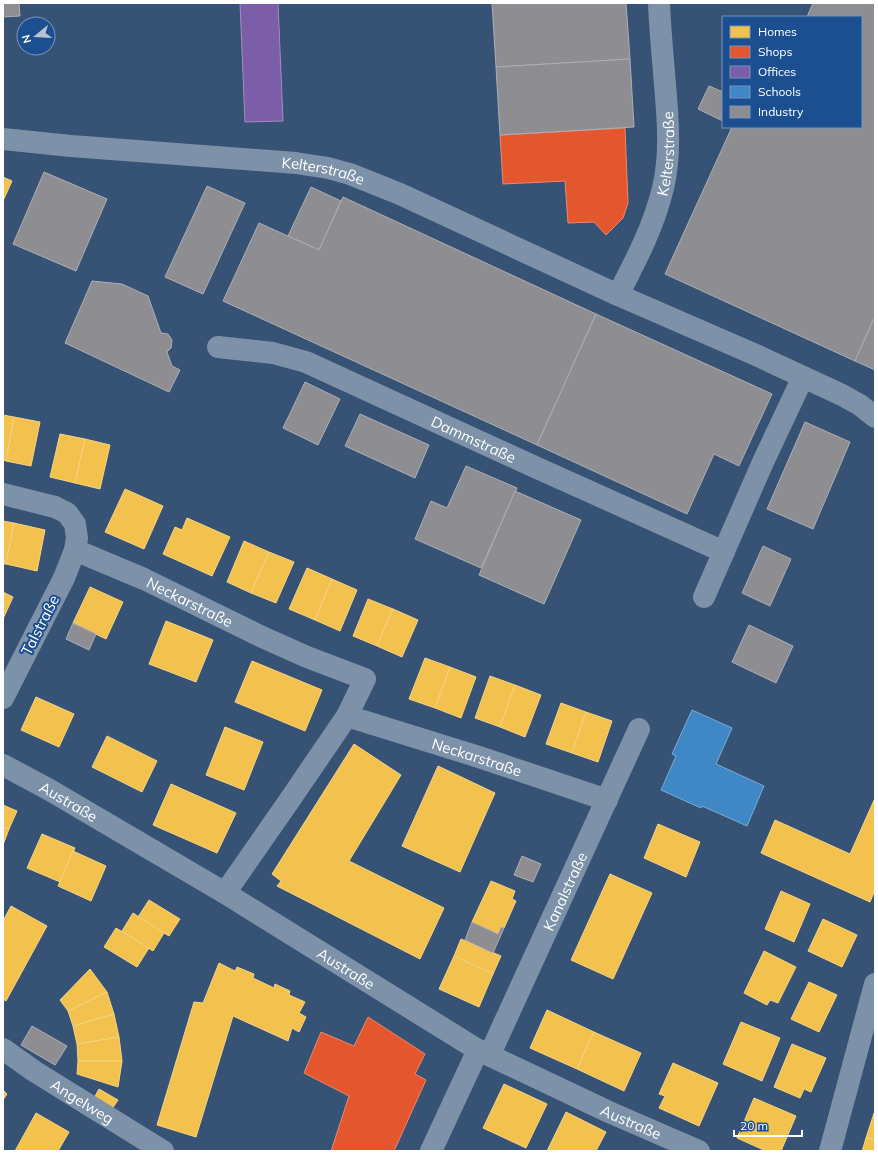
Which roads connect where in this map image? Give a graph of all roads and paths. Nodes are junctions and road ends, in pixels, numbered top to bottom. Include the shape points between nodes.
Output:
1 (659, 3) edge
2 (3, 139) edge
3 (618, 295) junction
4 (218, 347) dead end
5 (803, 377) junction
6 (875, 417) edge
7 (3, 494) edge
8 (75, 550) junction
9 (724, 552) junction
10 (704, 597) dead end
11 (3, 698) edge
12 (347, 716) junction
13 (639, 729) dead end
14 (3, 766) edge
15 (607, 800) junction
16 (225, 893) junction
17 (875, 984) edge
18 (3, 1049) edge
19 (484, 1052) junction
20 (164, 1151) edge
21 (431, 1151) edge
22 (699, 1151) edge
23 (830, 1151) edge

1 - 3 street, Kelterstraße via 668,140 663,187 652,223
2 - 3 street, Kelterstraße via 296,163 328,168 393,191
3 - 5 street, Kelterstraße
4 - 9 street, Dammstraße via 273,353 306,362
5 - 6 street, Kelterstraße via 860,405
5 - 9 street
7 - 8 street via 55,506 67,513 75,524
8 - 11 street, Talstraße via 51,604
8 - 12 street, Neckarstraße via 144,579 266,639 365,679
9 - 10 street
12 - 15 street, Neckarstraße
12 - 16 street, Neckarstraße
13 - 15 street, Kanalstraße
14 - 16 street, Austraße via 55,793
15 - 19 street, Kanalstraße
16 - 19 street, Austraße
17 - 23 street
18 - 20 street, Angelweg
19 - 21 street, Kanalstraße
19 - 22 street, Austraße via 609,1112

